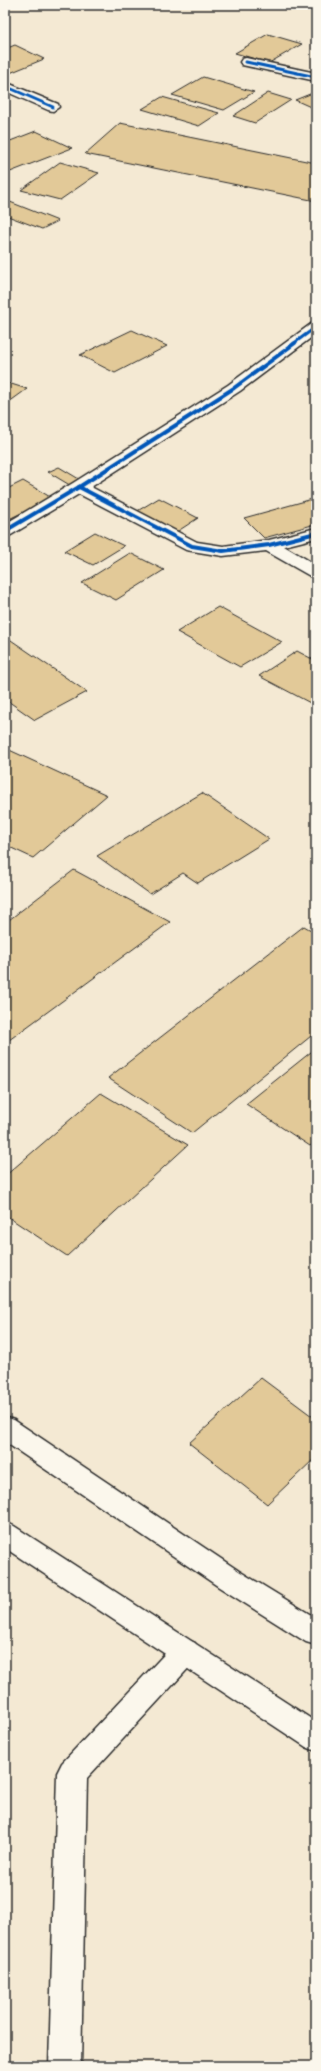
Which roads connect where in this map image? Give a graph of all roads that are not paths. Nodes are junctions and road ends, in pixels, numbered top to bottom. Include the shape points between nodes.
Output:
1 (246, 62) dead end
2 (316, 77) edge
3 (5, 86) edge
4 (53, 106) dead end
5 (316, 327) edge
6 (79, 487) junction
7 (5, 531) edge
8 (316, 533) edge
9 (269, 545) junction
10 (316, 572) edge
11 (5, 1428) edge
12 (5, 1534) edge
13 (316, 1633) edge
14 (185, 1652) junction
15 (316, 1738) edge
16 (65, 2066) edge

1 - 2 street
3 - 4 street
5 - 6 street via 234,388
6 - 7 street
6 - 9 street via 192,546 223,551
8 - 9 street
9 - 10 street
11 - 13 street via 229,1579
12 - 14 street
14 - 15 street
14 - 16 street via 72,1773

